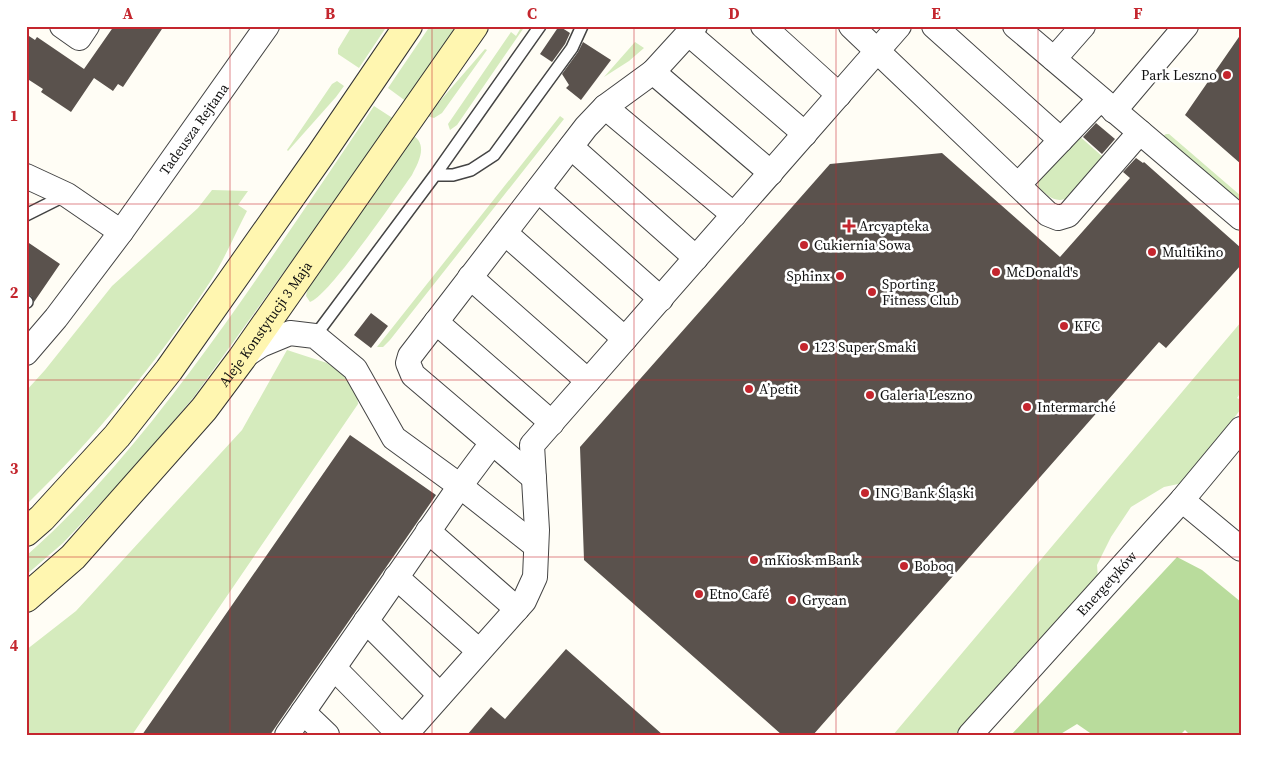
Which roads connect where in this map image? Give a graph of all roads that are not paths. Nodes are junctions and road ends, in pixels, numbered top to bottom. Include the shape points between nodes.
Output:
1 (62, 26) edge
2 (87, 26) edge
3 (267, 26) edge
4 (408, 26) edge
5 (474, 26) edge
6 (540, 26) edge
7 (582, 26) edge
8 (764, 26) edge
9 (851, 26) edge
10 (899, 26) edge
11 (934, 26) edge
12 (1015, 26) edge
13 (1083, 26) edge
14 (1186, 26) edge
15 (692, 30) edge
16 (878, 50) junction
17 (1054, 59) junction
18 (654, 72) junction
19 (839, 95) junction
20 (1107, 105) junction
21 (605, 107) junction
22 (1140, 132) junction
23 (805, 134) junction
24 (1061, 140) junction
25 (571, 148) junction
26 (771, 173) junction
27 (435, 175) junction
28 (26, 176) edge
29 (1018, 185) junction
30 (538, 190) junction
31 (67, 195) junction
32 (26, 214) edge
33 (734, 215) junction
34 (1241, 218) edge
35 (121, 232) junction
36 (505, 233) junction
37 (696, 258) junction
38 (470, 277) junction
39 (660, 299) junction
40 (436, 322) junction
41 (314, 336) junction
42 (625, 340) junction
43 (26, 353) edge
44 (242, 358) junction
45 (588, 381) junction
46 (552, 422) junction
47 (1241, 429) edge
48 (492, 443) junction
49 (534, 478) junction
50 (460, 486) junction
51 (1182, 500) junction
52 (428, 531) junction
53 (26, 532) edge
54 (536, 546) junction
55 (1241, 549) edge
56 (396, 577) junction
57 (26, 598) edge
58 (516, 609) junction
59 (366, 621) junction
60 (479, 651) junction
61 (334, 668) junction
62 (440, 694) junction
63 (303, 712) junction
64 (288, 735) edge
65 (327, 735) edge
66 (400, 735) edge
67 (405, 735) edge
68 (970, 735) edge

1 - 2 street via 79,38
3 - 35 street, Tadeusza Rejtana
4 - 53 main road via 169,370 117,436
5 - 44 main road, Aleje Konstytucji 3 Maja
6 - 27 lane
7 - 27 lane via 572,48 494,155 471,170
8 - 19 street
9 - 16 street
10 - 16 street
11 - 24 street
12 - 17 street
13 - 17 street
14 - 20 street
15 - 18 street
15 - 23 street
16 - 19 street
16 - 29 street
17 - 20 street
18 - 21 street
18 - 26 street
19 - 23 street
20 - 22 street
20 - 24 street
21 - 25 street
21 - 33 street
22 - 29 street via 1068,215 1058,218 1048,214
22 - 34 street
23 - 26 street
24 - 29 street
25 - 30 street
25 - 37 street
26 - 33 street
27 - 41 lane
28 - 31 street
30 - 36 street
30 - 39 street
31 - 32 lane
31 - 35 street
33 - 37 street
35 - 43 street, Tadeusza Rejtana
36 - 38 street
36 - 42 street
37 - 39 street
38 - 40 street
38 - 45 street
39 - 42 street
40 - 46 street
40 - 48 street via 410,356 410,369 415,377
41 - 44 street via 290,333 261,344
41 - 50 street via 355,369 394,438
42 - 45 street
44 - 57 main road, Aleje Konstytucji 3 Maja via 204,409 73,556
45 - 46 street
46 - 49 street via 532,445
47 - 51 street, Energetyków
48 - 49 street
48 - 50 street
49 - 54 street
50 - 52 street
50 - 54 street
51 - 55 street
51 - 68 street, Energetyków
52 - 56 street
52 - 58 street
54 - 58 street via 535,578 524,601
56 - 59 street
56 - 60 street
58 - 60 street
59 - 61 street
59 - 62 street
60 - 62 street
61 - 63 street
61 - 66 street
62 - 67 street
63 - 64 street
63 - 65 street

